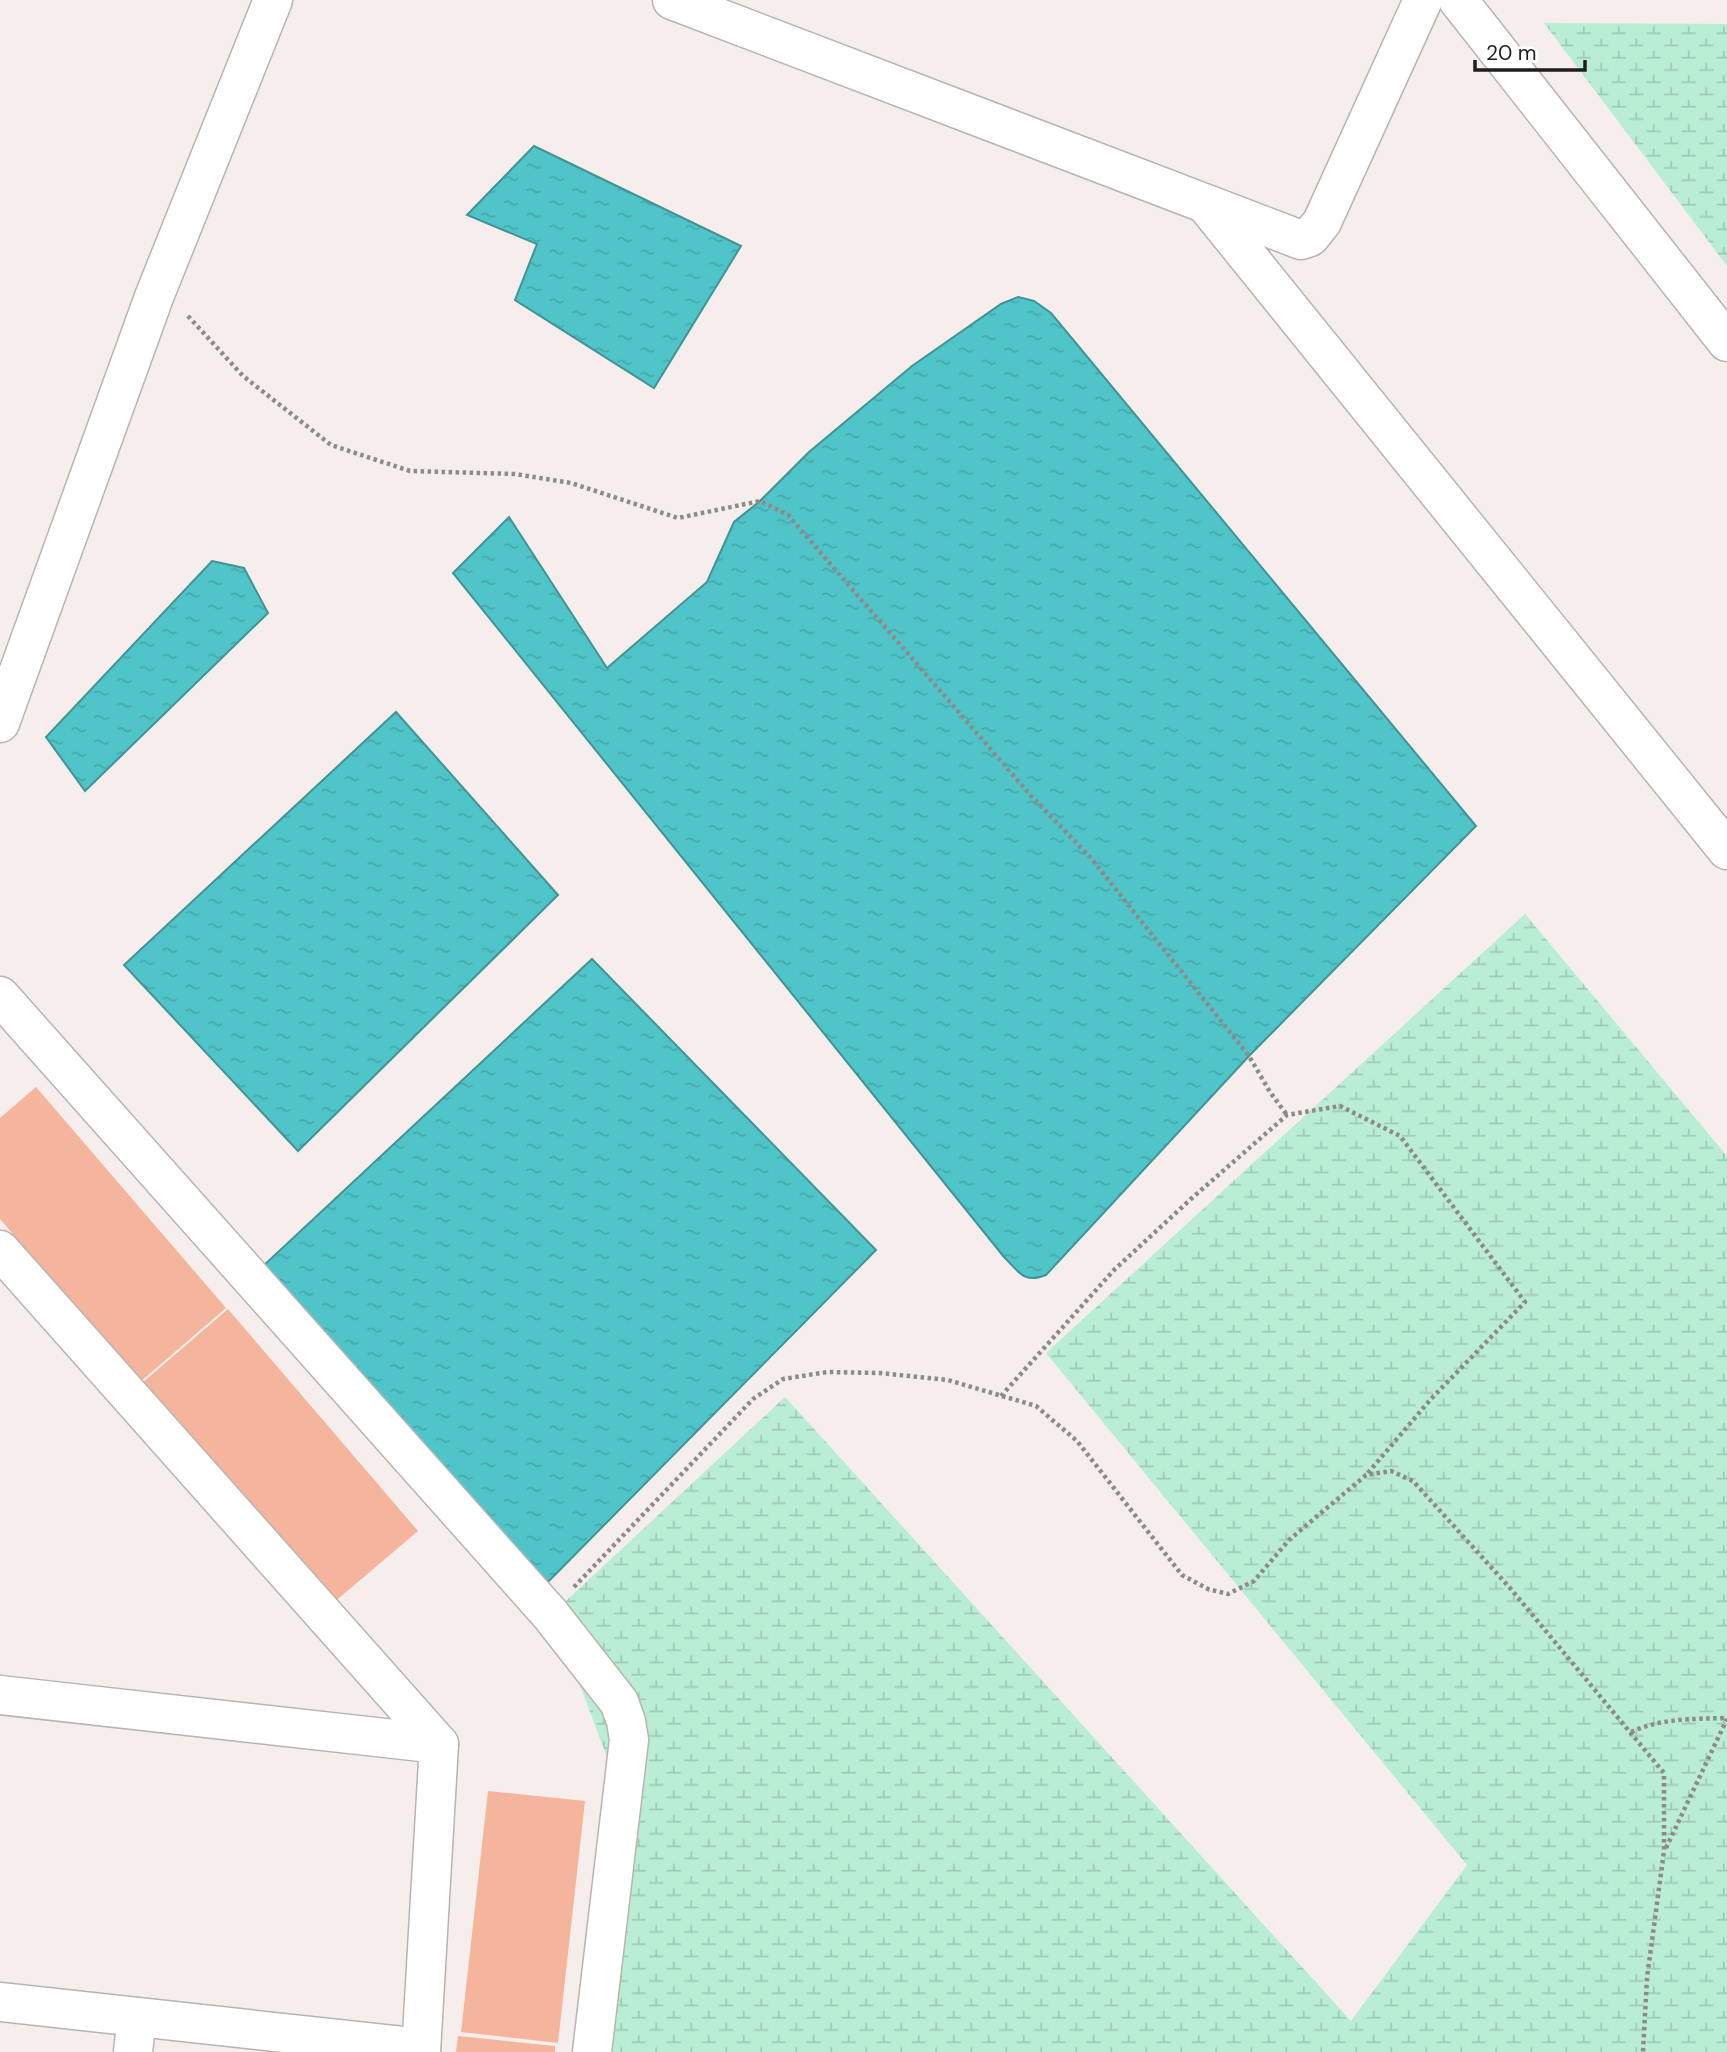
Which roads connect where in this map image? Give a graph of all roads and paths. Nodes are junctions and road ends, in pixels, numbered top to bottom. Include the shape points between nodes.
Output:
1 (274, 0) edge
2 (672, 0) edge
3 (1423, 0) edge
4 (1458, 0) edge
5 (1206, 205) junction
6 (153, 297) junction
7 (1727, 342) edge
8 (0, 723) edge
9 (1727, 850) edge
10 (0, 996) edge
11 (1287, 1115) junction
12 (0, 1250) edge
13 (1001, 1396) junction
14 (1366, 1475) junction
15 (550, 1614) junction
16 (0, 1695) edge
17 (1727, 1719) edge
18 (1631, 1732) junction
19 (439, 1744) junction
20 (1664, 1852) junction
21 (0, 2002) edge
22 (135, 2034) edge
23 (421, 2050) edge
24 (592, 2052) edge
25 (1643, 2052) edge

1 - 6 street
2 - 5 street
3 - 5 street via 1322,222 1310,237 1301,240
4 - 7 street
5 - 9 street
6 - 8 street
6 - 11 path via 189,316 243,376 331,445 410,471 515,474 570,483 678,517 760,501 788,515 1032,797 1090,857 1250,1056
10 - 15 street
11 - 13 path via 1114,1270
11 - 14 path via 1340,1106 1400,1136 1525,1302 1431,1399
12 - 19 street
13 - 14 path via 1036,1406 1077,1441 1182,1575 1228,1594 1254,1581 1289,1540
13 - 15 path via 947,1380 880,1373 783,1379 753,1399
14 - 18 path via 1391,1471 1413,1480
15 - 24 street via 619,1702 629,1740
16 - 19 street
17 - 18 path via 1681,1719
17 - 20 path
18 - 20 path via 1664,1773
19 - 23 street
20 - 25 path via 1647,1978
21 - 22 street
22 - 23 street

